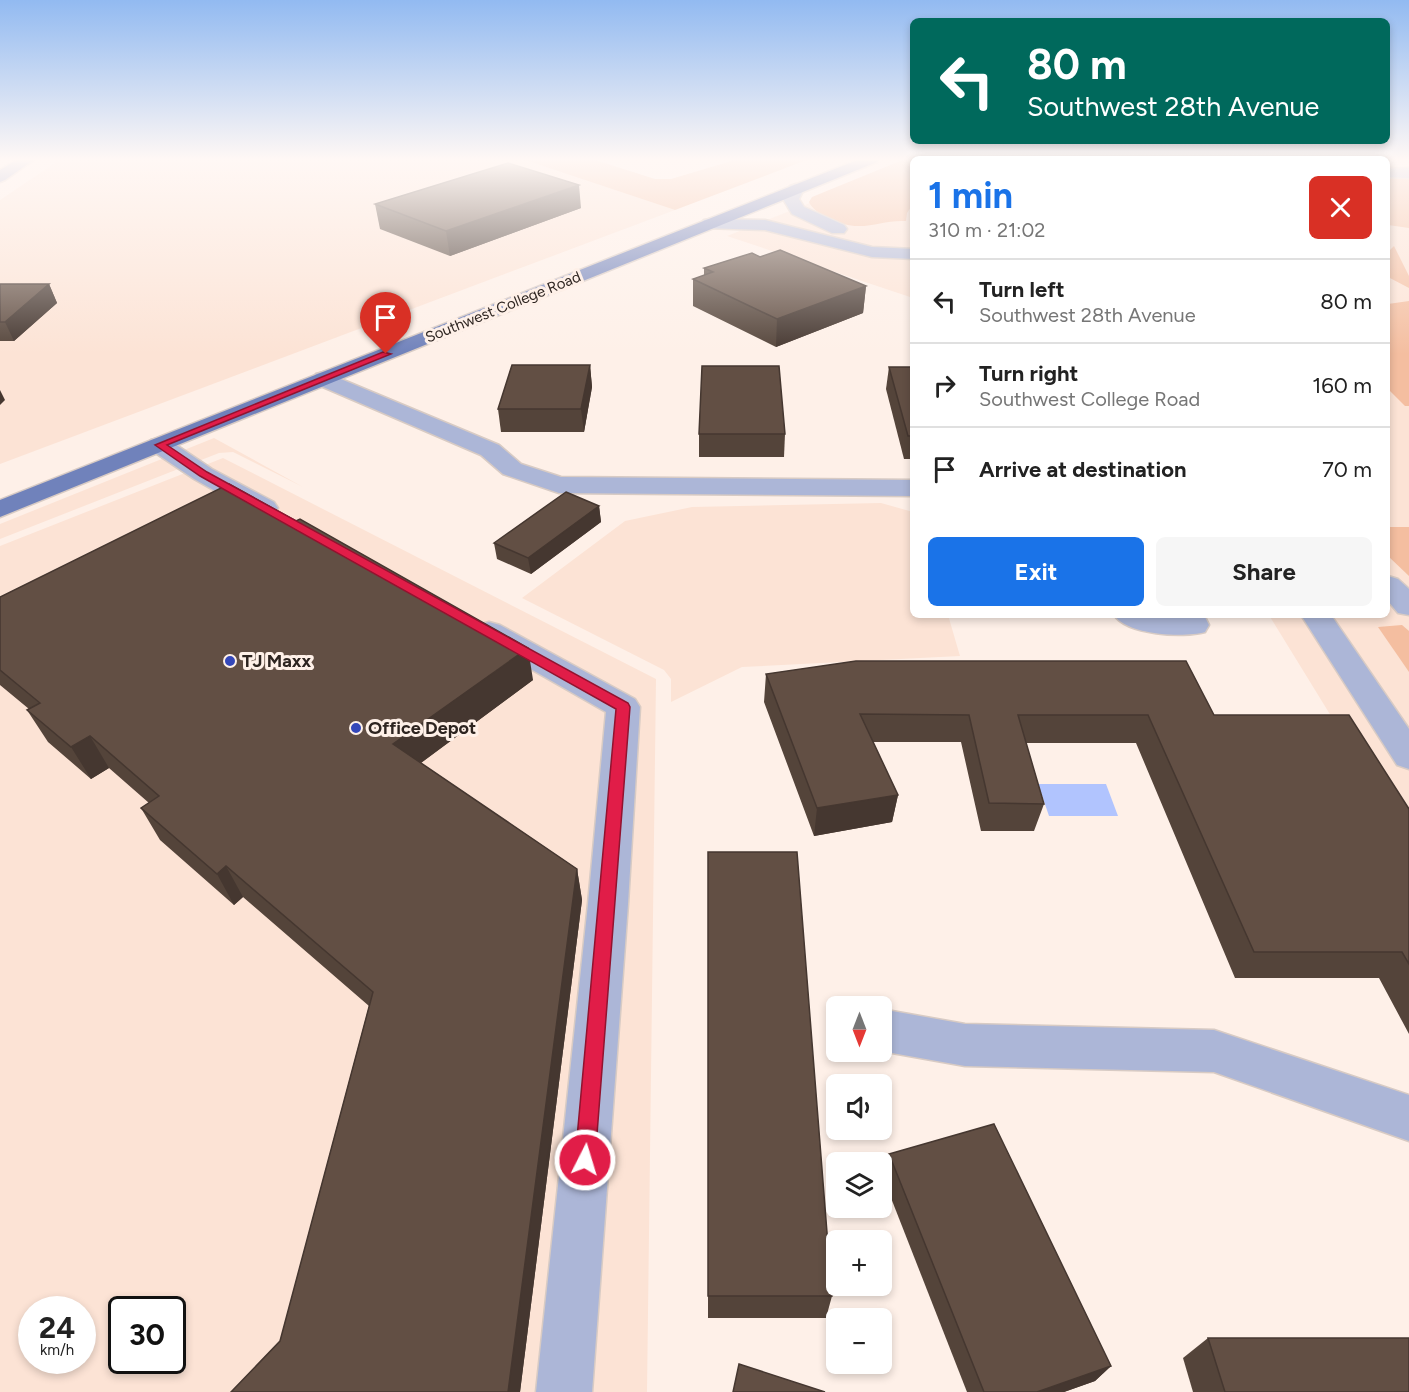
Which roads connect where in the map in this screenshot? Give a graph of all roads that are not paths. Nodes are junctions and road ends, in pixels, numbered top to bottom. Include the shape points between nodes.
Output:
1 (693, 224) edge
2 (710, 224) joint
3 (825, 224) edge
4 (910, 240) edge
5 (910, 254) edge
6 (324, 379) junction
7 (160, 445) junction
8 (910, 488) edge
9 (0, 499) edge
10 (0, 509) edge
11 (296, 525) edge
12 (1390, 587) edge
13 (1409, 606) edge
14 (460, 616) edge
15 (1138, 618) edge
16 (1190, 618) edge
17 (1318, 618) edge
18 (1409, 756) edge
19 (892, 1032) dead end
20 (1409, 1118) edge
21 (564, 1392) edge

1 - 9 main road, Southwest College Road
2 - 5 street via 765,225 872,252
2 - 6 main road, Southwest College Road
3 - 4 street via 845,231
6 - 7 main road, Southwest College Road
6 - 8 street via 490,450 512,469 559,485
7 - 10 main road, Southwest College Road
7 - 11 street via 203,474
12 - 13 street
14 - 21 street via 623,707
15 - 16 street via 1157,624 1194,625
17 - 18 street
19 - 20 street via 965,1045 1214,1051

